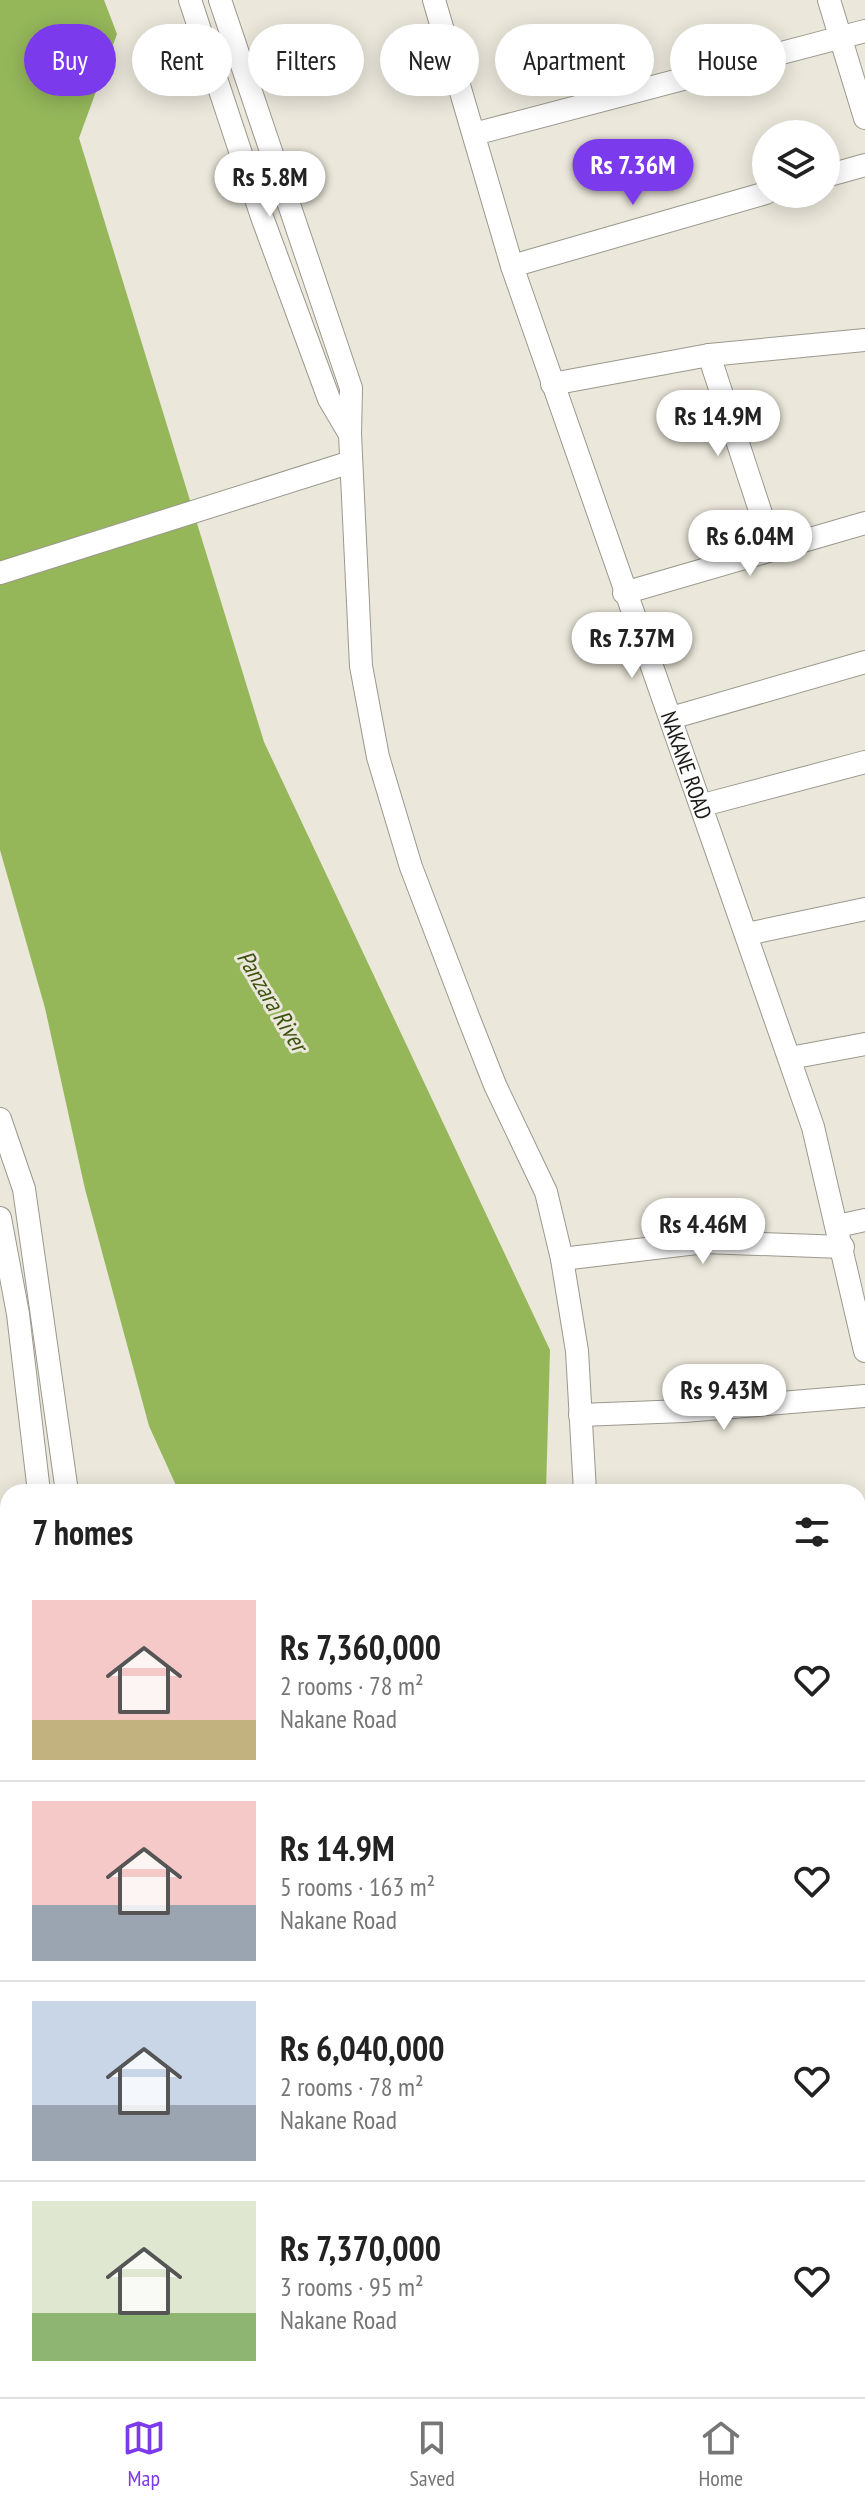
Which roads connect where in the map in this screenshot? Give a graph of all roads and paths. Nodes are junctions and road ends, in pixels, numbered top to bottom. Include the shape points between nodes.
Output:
1 (190, 0) edge
2 (220, 0) edge
3 (434, 0) edge
4 (829, 0) edge
5 (865, 31) edge
6 (841, 37) junction
7 (865, 118) edge
8 (474, 134) junction
9 (865, 165) edge
10 (840, 172) edge
11 (752, 197) edge
12 (512, 266) junction
13 (865, 340) edge
14 (709, 355) junction
15 (552, 384) junction
16 (350, 434) junction
17 (351, 462) junction
18 (865, 523) edge
19 (772, 547) junction
20 (0, 573) edge
21 (624, 593) junction
22 (865, 662) edge
23 (671, 718) junction
24 (865, 762) edge
25 (703, 805) junction
26 (865, 909) edge
27 (747, 934) junction
28 (865, 1044) edge
29 (790, 1058) junction
30 (0, 1119) edge
31 (0, 1218) edge
32 (865, 1220) edge
33 (840, 1236) junction
34 (562, 1259) junction
35 (860, 1306) edge
36 (865, 1351) edge
37 (865, 1396) edge
38 (580, 1415) junction
39 (38, 1484) edge
40 (66, 1484) edge
41 (584, 1484) edge

1 - 16 street via 329,399
2 - 16 street via 335,333 351,388
3 - 8 street, NAKANE ROAD
4 - 6 street
5 - 6 street
6 - 7 street
6 - 8 street
8 - 12 street, NAKANE ROAD
9 - 10 street
11 - 12 street
12 - 15 street, NAKANE ROAD
13 - 14 street
14 - 15 street
14 - 19 street
15 - 21 street, NAKANE ROAD
16 - 17 street
17 - 20 street
17 - 34 street via 361,666 378,757 411,867 469,1019 546,1192
18 - 19 street
19 - 21 street
21 - 23 street, NAKANE ROAD
22 - 23 street
23 - 25 street, NAKANE ROAD
24 - 25 street
25 - 27 street, NAKANE ROAD
26 - 27 street
27 - 29 street, NAKANE ROAD
28 - 29 street
29 - 33 street, NAKANE ROAD
30 - 40 street via 24,1189
31 - 39 street via 18,1314
32 - 33 street
33 - 34 street via 705,1242
33 - 35 street, NAKANE ROAD
34 - 38 street via 577,1351
35 - 36 street, NAKANE ROAD
37 - 38 street
38 - 41 street

